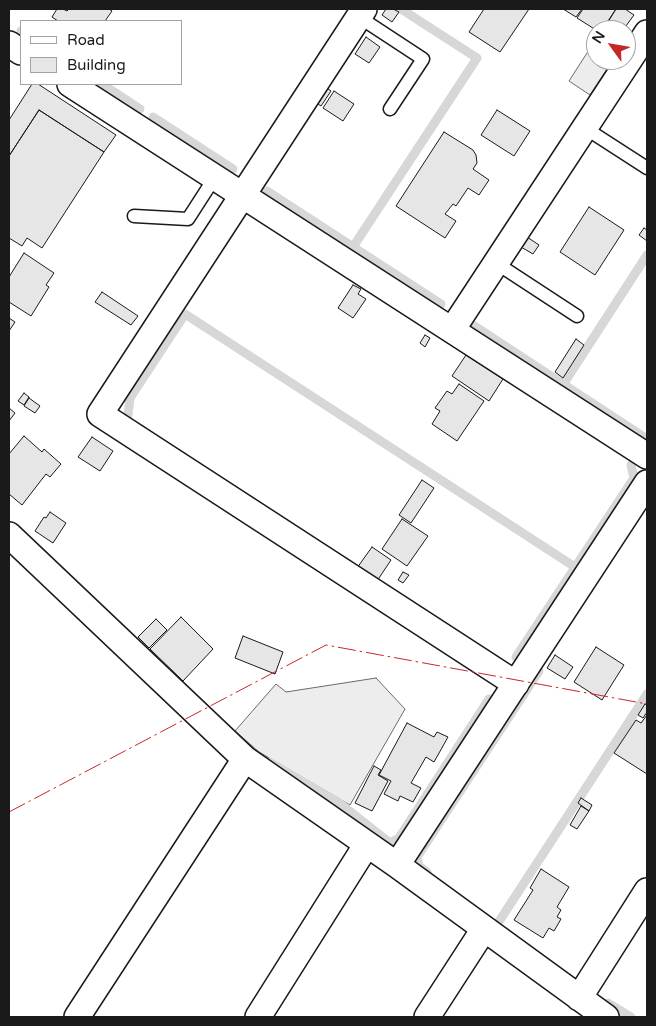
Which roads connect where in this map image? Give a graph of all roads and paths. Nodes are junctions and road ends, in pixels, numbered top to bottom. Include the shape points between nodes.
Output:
1 (361, 13) edge
2 (647, 32) edge
3 (9, 44) edge
4 (20, 51) edge
5 (72, 85) edge
6 (390, 109) dead end
7 (585, 128) junction
8 (647, 168) edge
9 (215, 177) junction
10 (243, 195) junction
11 (134, 216) dead end
12 (496, 263) junction
13 (577, 316) dead end
14 (452, 330) junction
15 (647, 456) edge
16 (647, 483) edge
17 (9, 535) edge
18 (516, 684) junction
19 (245, 760) junction
20 (367, 844) junction
21 (397, 865) junction
22 (647, 891) edge
23 (484, 929) junction
24 (579, 998) junction
25 (602, 1016) edge
26 (77, 1017) edge
27 (258, 1017) edge
28 (427, 1017) edge

1 - 6 lane via 423,60
1 - 10 street
2 - 7 street
3 - 4 street
5 - 9 street
7 - 8 lane
7 - 12 street
9 - 10 street
9 - 11 lane via 188,219
10 - 14 street
10 - 18 street via 100,414
12 - 13 lane
12 - 14 street
14 - 15 street
16 - 18 street
17 - 19 street
18 - 21 street
19 - 20 street
19 - 26 street
20 - 21 street
20 - 27 street
21 - 23 street
22 - 24 street
23 - 24 street
23 - 28 street
24 - 25 street

